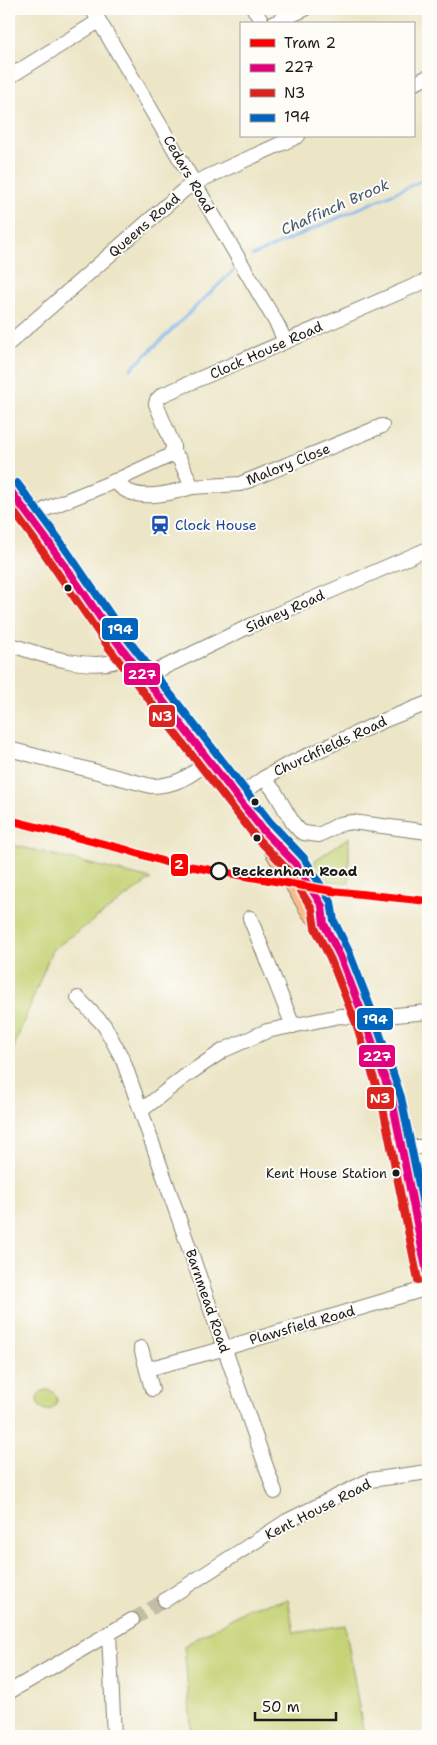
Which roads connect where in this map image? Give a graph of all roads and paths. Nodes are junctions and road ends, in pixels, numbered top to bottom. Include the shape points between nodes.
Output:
1 (92, 9) edge
2 (254, 9) edge
3 (304, 9) edge
4 (99, 21) junction
5 (261, 22) edge
6 (276, 22) edge
7 (9, 77) edge
8 (428, 77) edge
9 (414, 84) edge
10 (294, 138) edge
11 (194, 183) junction
12 (428, 280) edge
13 (285, 341) junction
14 (9, 343) edge
15 (382, 426) dead end
16 (172, 452) junction
17 (115, 481) junction
18 (192, 486) junction
19 (9, 489) edge
20 (35, 525) junction
21 (428, 549) edge
22 (9, 644) edge
23 (128, 656) junction
24 (144, 677) junction
25 (428, 703) edge
26 (9, 749) edge
27 (208, 761) junction
28 (264, 778) junction
29 (236, 798) junction
30 (428, 832) edge
31 (250, 918) dead end
32 (78, 998) dead end
33 (428, 1012) edge
34 (364, 1018) junction
35 (293, 1026) junction
36 (142, 1110) junction
37 (402, 1147) junction
38 (428, 1147) edge
39 (428, 1278) edge
40 (428, 1288) edge
41 (141, 1348) dead end
42 (225, 1348) junction
43 (147, 1369) junction
44 (152, 1389) dead end
45 (428, 1472) edge
46 (275, 1492) dead end
47 (165, 1600) tunnel mouth
48 (132, 1620) tunnel mouth
49 (108, 1634) junction
50 (9, 1692) edge
51 (114, 1736) edge

1 - 4 street, Cedars Road
2 - 5 street
3 - 6 street
4 - 7 street
4 - 11 street, Cedars Road
8 - 9 street
10 - 11 street, Queens Road
11 - 13 street, Cedars Road
11 - 14 street, Queens Road
12 - 13 street, Clock House Road
13 - 16 street, Clock House Road via 159,397 156,404 173,445
15 - 18 street, Malory Close via 240,484
16 - 17 street
16 - 18 street, Clock House Road via 180,460
17 - 18 street via 131,493 152,495 169,494
17 - 20 street via 48,508
19 - 20 main road
20 - 23 main road
21 - 24 street, Sidney Road via 252,625
22 - 23 street via 39,655 96,664 116,663
23 - 24 main road
24 - 27 main road
25 - 28 street, Churchfields Road via 294,761
26 - 27 street via 151,786 167,786 181,780
27 - 29 main road
28 - 29 street, Churchfields Road
28 - 30 street via 293,823 304,833 319,835 340,824 352,822
29 - 34 main road via 296,864 322,906 324,924
31 - 35 street
32 - 36 street, Barnmead Road via 104,1025 123,1060
33 - 34 street
34 - 35 street via 340,1016
34 - 37 main road via 392,1100
35 - 36 street via 267,1031 224,1050
36 - 42 street, Barnmead Road
37 - 38 street
37 - 39 main road
40 - 42 street, Plawsfield Road
41 - 43 street
42 - 43 street, Plawsfield Road
42 - 46 street, Barnmead Road
43 - 44 street
45 - 47 street, Kent House Road via 370,1480 287,1522
48 - 49 street
49 - 50 street
49 - 51 street

